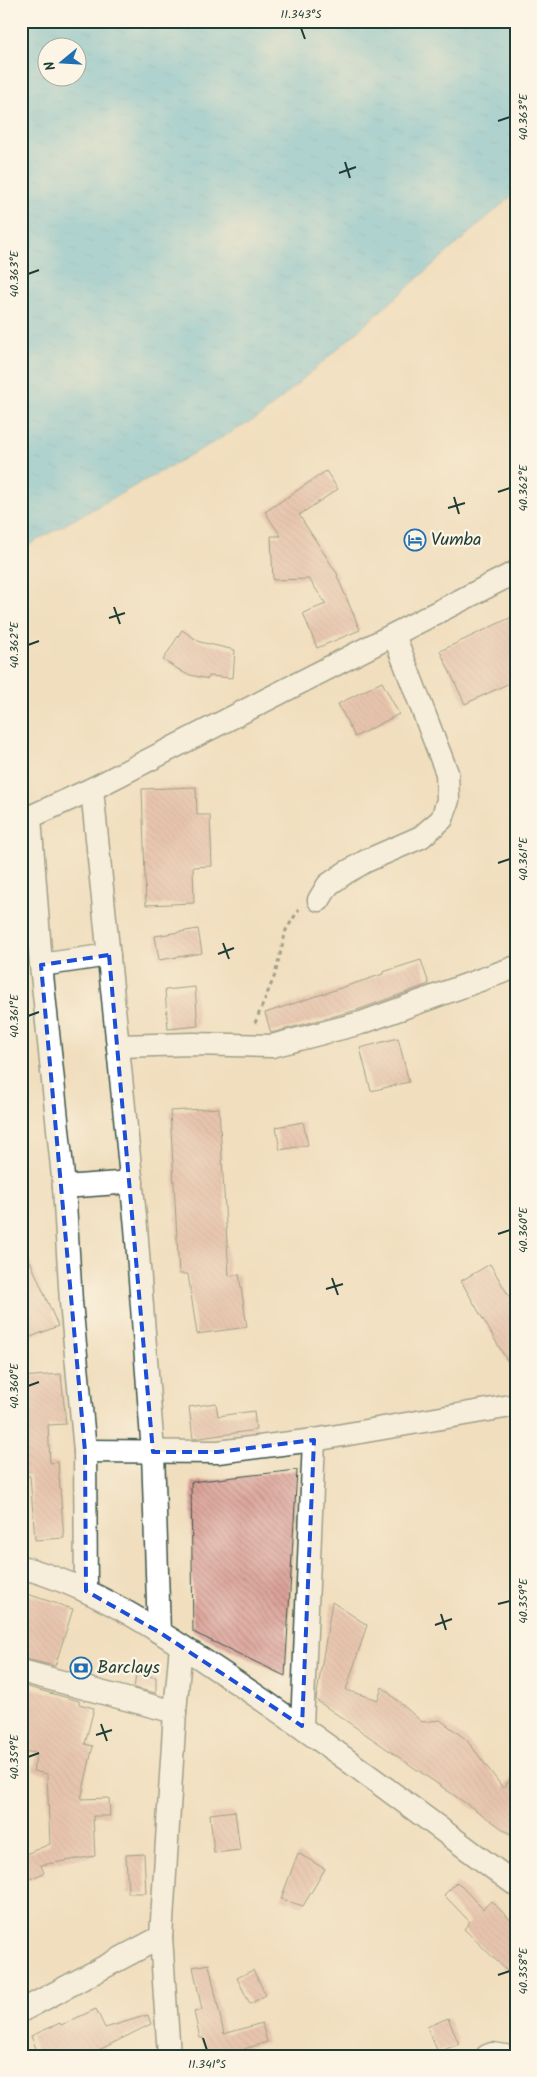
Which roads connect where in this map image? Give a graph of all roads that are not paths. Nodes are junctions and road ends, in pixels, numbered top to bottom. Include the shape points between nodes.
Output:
1 (516, 572) edge
2 (394, 635) junction
3 (92, 789) junction
4 (26, 819) edge
5 (319, 900) road end
6 (109, 955) junction
7 (41, 965) junction
8 (516, 967) edge
9 (118, 1046) junction
10 (132, 1182) junction
11 (64, 1187) junction
12 (516, 1404) edge
13 (314, 1440) junction
14 (85, 1451) junction
15 (153, 1452) junction
16 (21, 1567) edge
17 (86, 1591) junction
18 (160, 1632) junction
19 (181, 1646) junction
20 (21, 1671) edge
21 (175, 1712) junction
22 (302, 1726) junction
23 (516, 1885) edge
24 (161, 1937) junction
25 (21, 2010) edge
26 (169, 2056) edge
27 (487, 2056) edge
28 (506, 2056) edge

1 - 2 street
2 - 3 street
2 - 5 street via 447,773 448,800 442,819 421,837 345,873 328,885
3 - 4 street
3 - 6 street
4 - 7 street
6 - 7 street
6 - 9 street
7 - 11 street
8 - 9 street via 361,1023 272,1046
9 - 10 street
10 - 11 street
10 - 15 street
11 - 14 street
12 - 13 street
13 - 15 street via 218,1452
13 - 22 street
14 - 15 street
14 - 17 street
15 - 18 street
16 - 17 street via 49,1574
17 - 18 street
18 - 19 street
19 - 21 street
19 - 22 street
20 - 21 street
21 - 24 street
22 - 23 street
24 - 25 street
24 - 26 street
27 - 28 street

